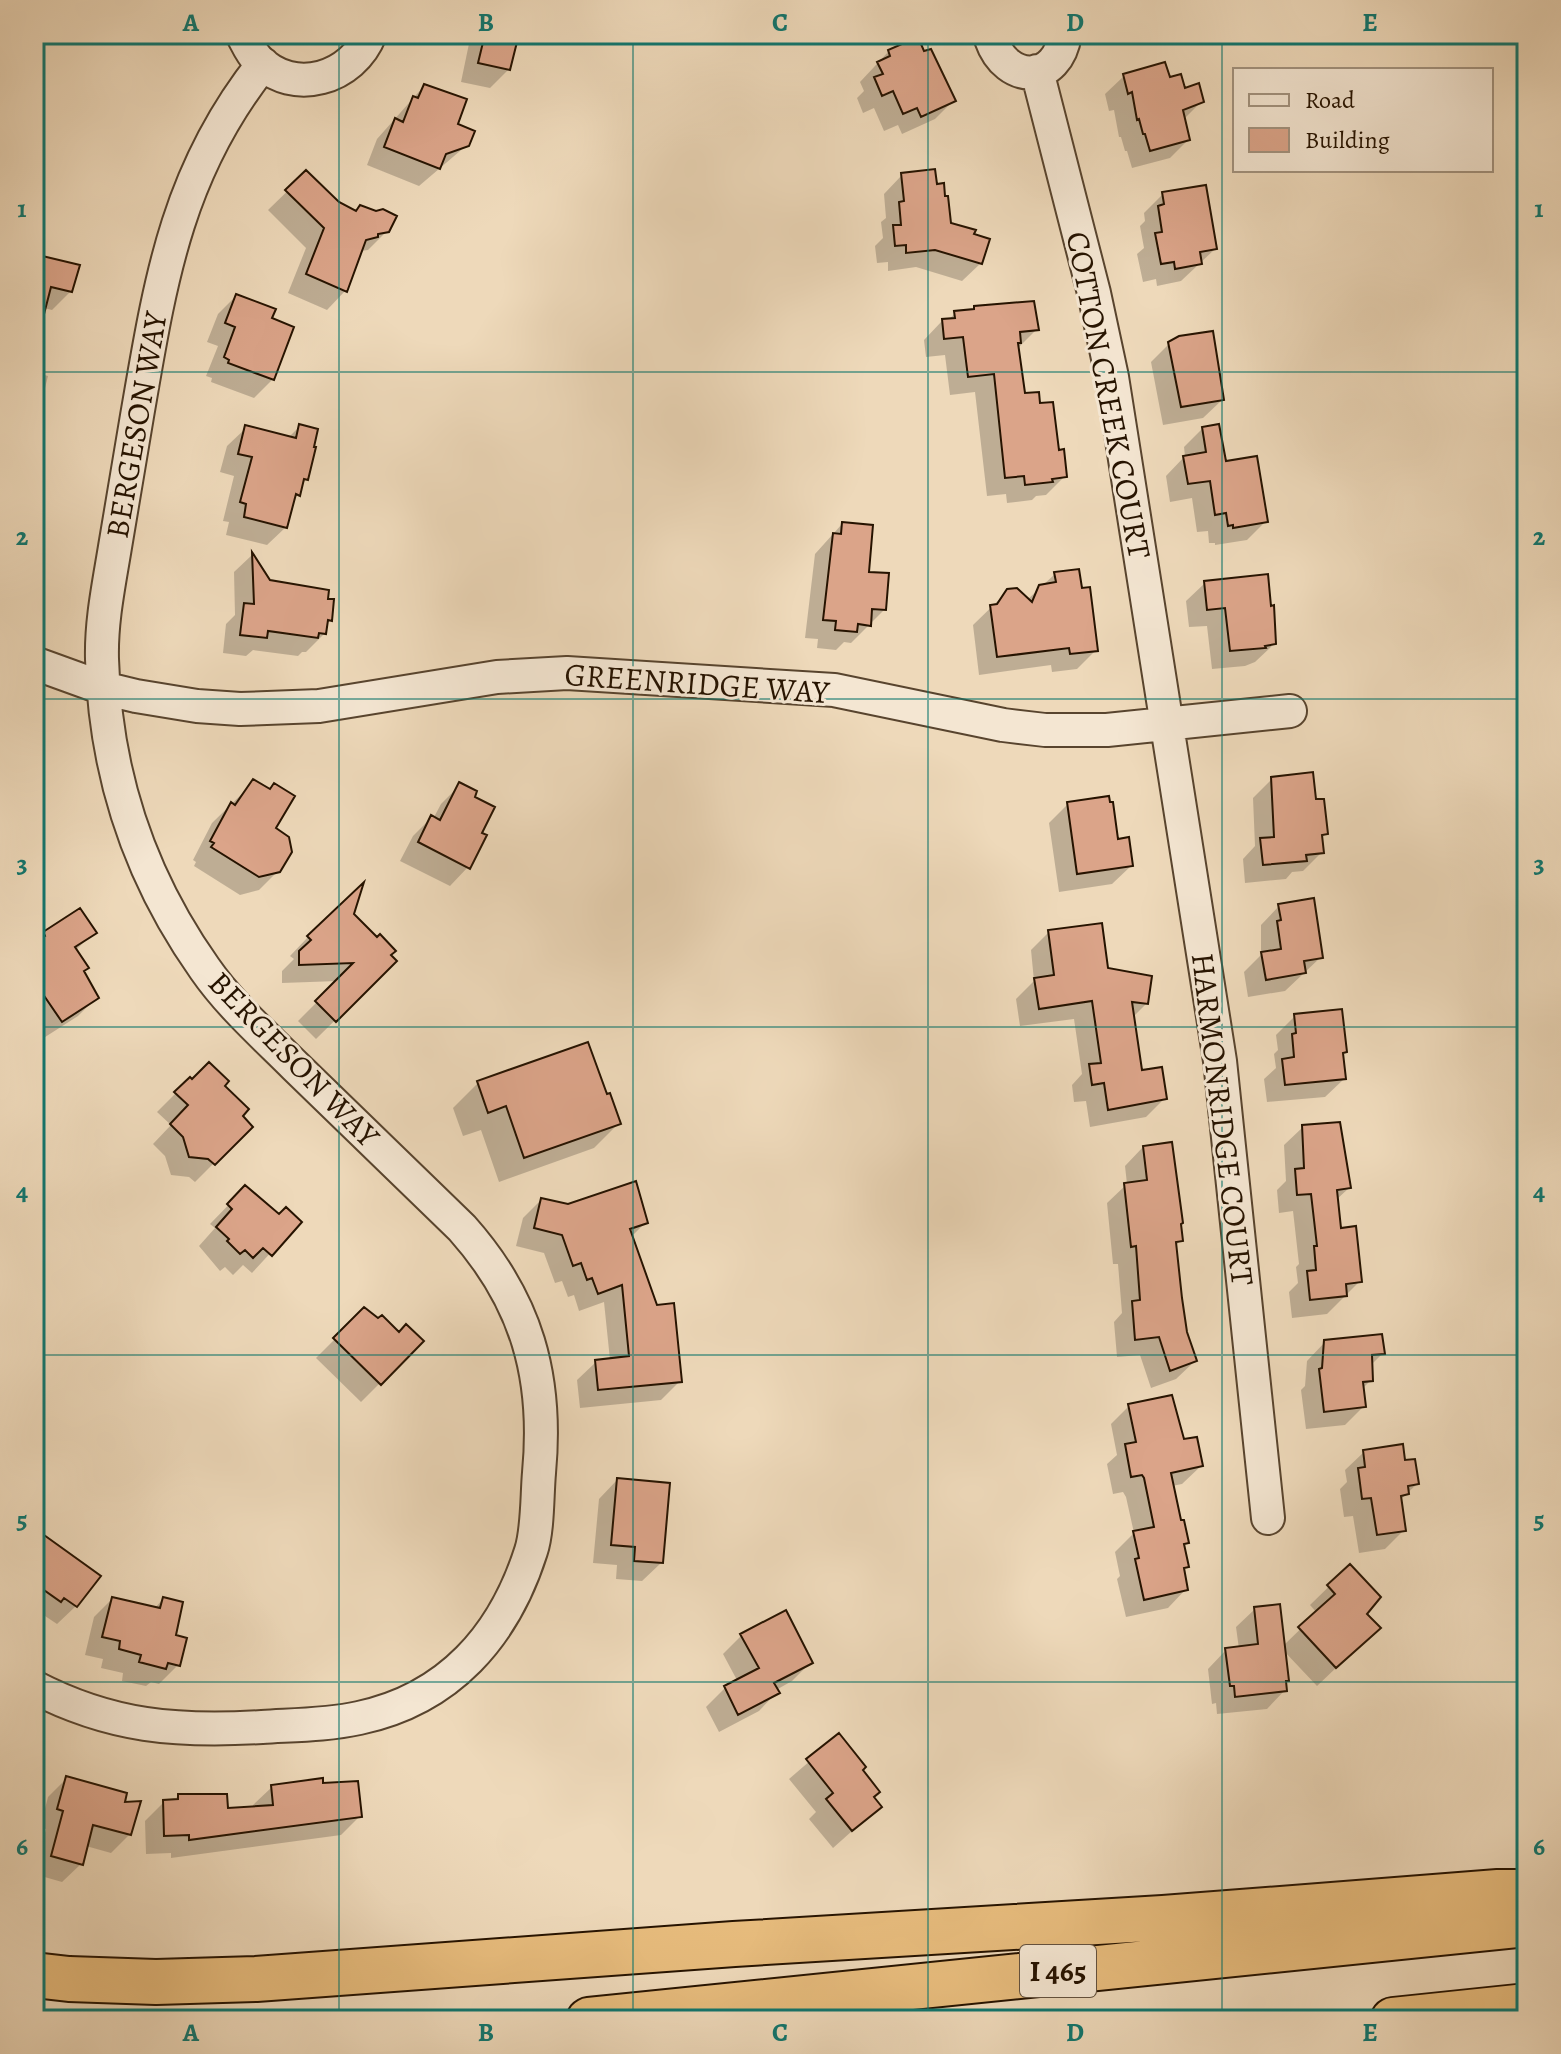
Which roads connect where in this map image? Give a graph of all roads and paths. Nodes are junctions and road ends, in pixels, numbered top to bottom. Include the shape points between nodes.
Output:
1 (242, 34) edge
2 (370, 34) edge
3 (992, 34) edge
4 (1065, 34) edge
5 (263, 64) junction
6 (1037, 71) junction
7 (34, 663) edge
8 (103, 688) junction
9 (1290, 711) dead end
10 (1166, 722) junction
11 (1268, 1518) dead end
12 (34, 1687) edge
13 (1527, 1892) edge
14 (1527, 1924) edge
15 (34, 1975) edge
16 (1527, 2006) edge
17 (589, 2020) edge
18 (1393, 2020) edge

1 - 5 street
2 - 5 street via 353,62 326,77 296,79
3 - 6 street via 996,54 1006,65
4 - 6 street via 1060,55
5 - 8 street, BERGESON WAY via 205,153 161,279 107,589
6 - 10 street, COTTON CREEK COURT via 1105,338
7 - 8 street, GREENRIDGE WAY
8 - 10 street, GREENRIDGE WAY via 197,706 289,709 497,677 567,673 834,690 1045,730 1096,731
8 - 12 street, BERGESON WAY via 112,763 127,816 177,928 234,1005 479,1246 506,1286 529,1340 543,1434 534,1538 526,1571 505,1614 470,1659 403,1704 352,1720 170,1729 103,1716
9 - 10 street, GREENRIDGE WAY
10 - 11 street, HARMONRIDGE COURT via 1220,1061
13 - 15 highway via 256,1979 156,1982
14 - 17 highway, I 465
16 - 18 highway

